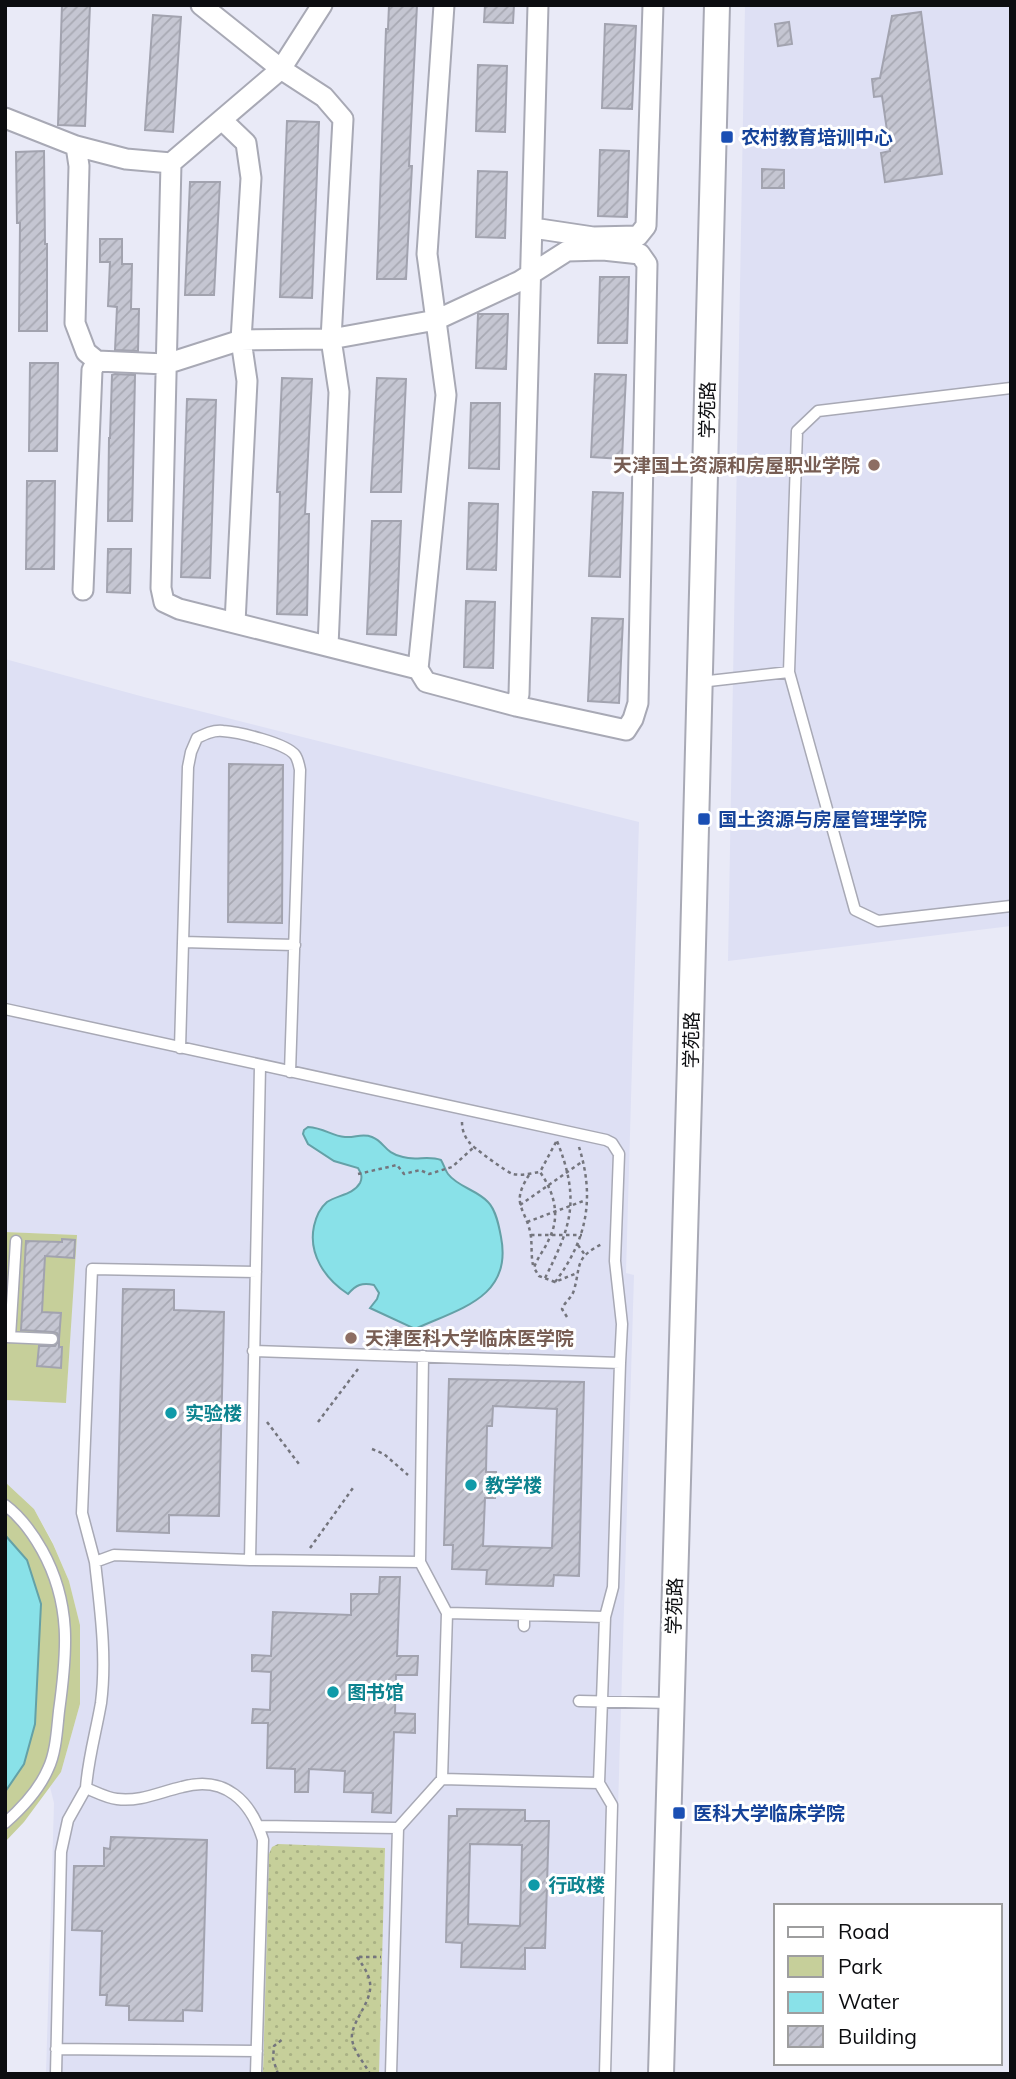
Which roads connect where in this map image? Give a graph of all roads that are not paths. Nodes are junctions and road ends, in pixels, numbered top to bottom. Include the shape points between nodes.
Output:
1 (201, 5) edge
2 (322, 5) edge
3 (444, 5) edge
4 (538, 5) edge
5 (653, 5) edge
6 (702, 5) edge
7 (717, 5) edge
8 (281, 69) junction
9 (5, 118) edge
10 (222, 120) junction
11 (76, 146) junction
12 (171, 163) junction
13 (533, 228) junction
14 (532, 274) junction
15 (436, 320) junction
16 (331, 338) junction
17 (242, 340) junction
18 (97, 361) junction
19 (166, 364) junction
20 (1011, 388) edge
21 (83, 590) dead end
22 (235, 623) junction
23 (328, 646) junction
24 (418, 669) junction
25 (789, 672) junction
26 (699, 682) junction
27 (516, 706) junction
28 (1011, 906) edge
29 (183, 942) junction
30 (295, 944) junction
31 (5, 1009) edge
32 (180, 1048) junction
33 (260, 1066) junction
34 (290, 1072) junction
35 (16, 1241) dead end
36 (256, 1272) junction
37 (8, 1337) edge
38 (52, 1339) dead end
39 (253, 1351) junction
40 (423, 1356) junction
41 (620, 1363) junction
42 (5, 1505) edge
43 (250, 1560) junction
44 (94, 1562) junction
45 (420, 1562) junction
46 (447, 1613) junction
47 (605, 1617) junction
48 (579, 1701) dead end
49 (602, 1702) junction
50 (665, 1703) junction
51 (520, 1769) dead end
52 (442, 1779) junction
53 (519, 1781) junction
54 (599, 1783) junction
55 (86, 1788) junction
56 (5, 1823) edge
57 (258, 1826) junction
58 (398, 1828) junction
59 (56, 2049) junction
60 (257, 2051) junction
61 (56, 2074) edge
62 (256, 2074) edge
63 (391, 2074) edge
64 (605, 2074) edge
65 (649, 2074) edge
66 (660, 2074) edge

1 - 8 street
2 - 8 street
3 - 15 street via 427,254
4 - 13 street
5 - 13 street via 646,226 638,236 593,237
6 - 50 street, 学苑路
7 - 26 street, 学苑路
8 - 10 street
8 - 16 street via 324,97 343,119
9 - 11 street
10 - 12 street
10 - 17 street via 246,143 251,178
11 - 12 street via 126,159
11 - 18 street via 75,323 86,352
12 - 19 street
13 - 14 street
14 - 15 street
14 - 27 street
14 - 27 street via 568,251 640,254 648,264 638,703 626,730
15 - 16 street
15 - 24 street via 446,395
16 - 17 street
16 - 23 street via 339,392
17 - 19 street
17 - 22 street via 247,381
18 - 19 street
18 - 21 street via 92,370
19 - 22 street via 164,602
20 - 25 lane via 818,411 797,431
22 - 23 street
23 - 24 street
24 - 27 street via 426,682
25 - 26 lane
25 - 28 lane via 855,911 878,921
26 - 50 street, 学苑路 via 690,1090
29 - 30 lane
29 - 30 lane via 188,767 197,738 221,730 277,743 297,757
29 - 32 lane
30 - 34 lane
31 - 32 lane
32 - 33 lane
33 - 34 lane
33 - 36 lane
34 - 41 lane via 612,1143 619,1154 615,1243 622,1324
35 - 37 lane
36 - 39 lane
36 - 44 lane via 92,1269 82,1513
37 - 38 lane
39 - 40 lane
39 - 43 lane
40 - 41 lane
40 - 45 lane
41 - 47 lane via 613,1587
42 - 56 lane via 35,1538 50,1564 61,1591 65,1619 63,1677 50,1766 39,1786
43 - 44 lane via 114,1555
43 - 45 lane
44 - 55 lane via 103,1657 101,1702
45 - 46 lane
46 - 47 lane via 524,1621
46 - 52 lane
47 - 49 lane
48 - 49 lane
49 - 50 lane
49 - 54 lane
50 - 65 street, 学苑路
50 - 66 street, 学苑路
51 - 53 lane
52 - 53 lane
52 - 58 lane
53 - 54 lane
54 - 64 lane via 612,1805
55 - 57 lane via 116,1799 142,1798 207,1783 242,1800
55 - 59 lane via 68,1821 61,1852
57 - 58 lane
57 - 60 lane via 263,1840
58 - 63 lane
59 - 60 lane
59 - 61 lane
60 - 62 lane

